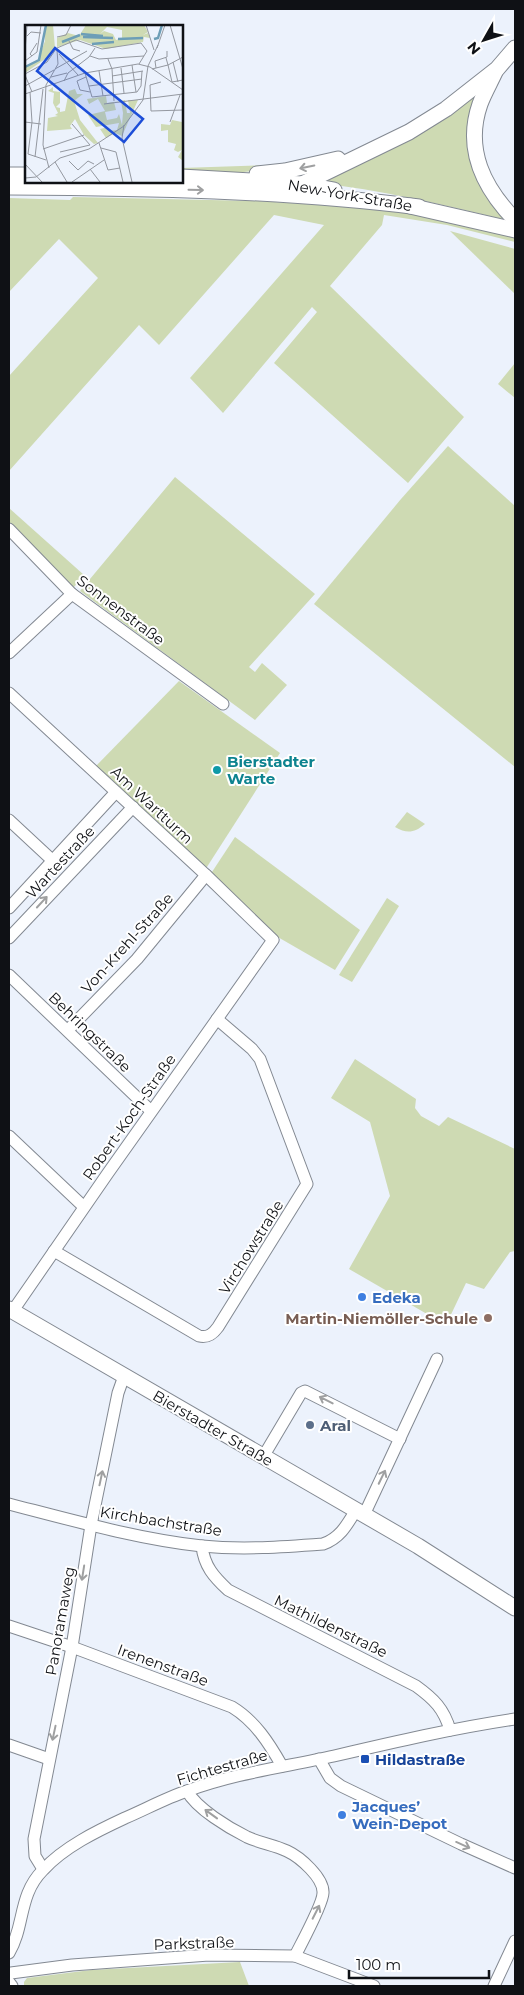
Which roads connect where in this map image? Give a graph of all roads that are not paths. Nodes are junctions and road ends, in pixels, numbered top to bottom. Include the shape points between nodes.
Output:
1 (515, 48) edge
2 (496, 69) junction
3 (370, 150) junction
4 (9, 175) edge
5 (25, 175) edge
6 (182, 178) edge
7 (214, 178) junction
8 (302, 184) junction
9 (9, 187) edge
10 (270, 193) junction
11 (419, 207) junction
12 (515, 220) edge
13 (515, 230) edge
14 (9, 529) edge
15 (72, 594) junction
16 (9, 653) edge
17 (9, 693) edge
18 (223, 704) dead end
19 (116, 792) junction
20 (133, 807) junction
21 (9, 820) edge
22 (52, 860) junction
23 (206, 875) junction
24 (9, 908) edge
25 (9, 938) edge
26 (273, 940) joint
27 (9, 974) edge
28 (217, 1019) junction
29 (68, 1030) junction
30 (151, 1111) junction
31 (9, 1136) edge
32 (84, 1207) junction
33 (54, 1251) junction
34 (11, 1310) edge
35 (437, 1359) dead end
36 (124, 1376) junction
37 (400, 1439) junction
38 (263, 1457) junction
39 (9, 1504) edge
40 (360, 1512) junction
41 (91, 1525) junction
42 (202, 1546) junction
43 (418, 1546) junction
44 (515, 1596) edge
45 (515, 1608) edge
46 (9, 1626) edge
47 (72, 1647) junction
48 (515, 1719) edge
49 (450, 1730) junction
50 (9, 1745) edge
51 (49, 1759) junction
52 (319, 1759) junction
53 (282, 1766) junction
54 (187, 1791) junction
55 (515, 1868) edge
56 (43, 1869) junction
57 (515, 1941) edge
58 (9, 1953) edge
59 (295, 1956) junction
60 (9, 1974) edge
61 (12, 1986) edge
62 (374, 1986) edge
63 (494, 1986) edge

1 - 2 main road
2 - 3 main road via 409,132
2 - 12 main road via 480,106 476,150 491,193
3 -> 7 main road via 285,171
3 - 8 main road
4 - 5 main road
6 - 7 main road, New-York-Straße
7 - 8 main road, New-York-Straße
8 - 10 main road
8 - 11 main road, New-York-Straße
9 -> 10 main road, New-York-Straße
10 - 11 main road
11 - 13 main road, New-York-Straße
14 - 15 street, Sonnenstraße
15 - 16 street
15 - 18 street, Sonnenstraße
17 - 19 street, Am Wartturm
19 - 20 street, Am Wartturm
19 - 22 street, Wartestraße
20 - 23 street, Am Wartturm
25 -> 20 street, Wartestraße
21 - 22 street, Wartestraße
22 - 24 street, Wartestraße
23 - 26 street, Am Wartturm
23 - 29 street, Von-Krehl-Straße via 136,959
26 - 28 street, Robert-Koch-Straße
27 - 29 street, Behringstraße
28 - 30 street, Robert-Koch-Straße
28 - 33 street, Virchowstraße via 260,1059 307,1184 218,1327 210,1335 199,1336
29 - 30 street, Behringstraße
30 - 32 street, Robert-Koch-Straße
31 - 32 street
32 - 33 street, Robert-Koch-Straße
33 - 34 street, Robert-Koch-Straße
34 - 36 main road, Bierstadter Straße
35 - 37 street, Kirchbachstraße
36 - 38 main road, Bierstadter Straße
41 -> 36 street, Panoramaweg
37 -> 38 street via 305,1391
40 -> 37 street, Kirchbachstraße
38 - 40 main road, Bierstadter Straße
39 - 41 street, Kirchbachstraße
40 - 42 street, Kirchbachstraße via 340,1534 323,1544 261,1548
40 - 43 main road, Bierstadter Straße
41 - 42 street, Kirchbachstraße
41 -> 47 street, Panoramaweg
42 - 49 street, Mathildenstraße via 203,1558 213,1576 228,1590 416,1686 442,1709
43 - 44 main road, Bierstadter Straße
43 - 45 main road, Bierstadter Straße
46 - 47 street, Irenenstraße
47 -> 51 street, Panoramaweg
47 - 53 street, Irenenstraße via 232,1707 256,1726
48 - 49 street, Fichtestraße
49 - 52 street, Fichtestraße
50 - 51 street
51 - 56 street, Panoramaweg via 34,1840 35,1856
52 - 53 street, Fichtestraße
52 -> 55 street via 330,1778 341,1786
53 - 54 street, Fichtestraße
54 - 56 street, Fichtestraße via 107,1826 65,1851
59 -> 54 street via 320,1903 323,1892 318,1879 298,1858 245,1835 197,1803
56 - 58 street, Fichtestraße via 26,1894
57 - 63 street
59 - 60 street, Parkstraße via 209,1955 72,1965
59 - 62 street, Parkstraße
60 - 61 street

